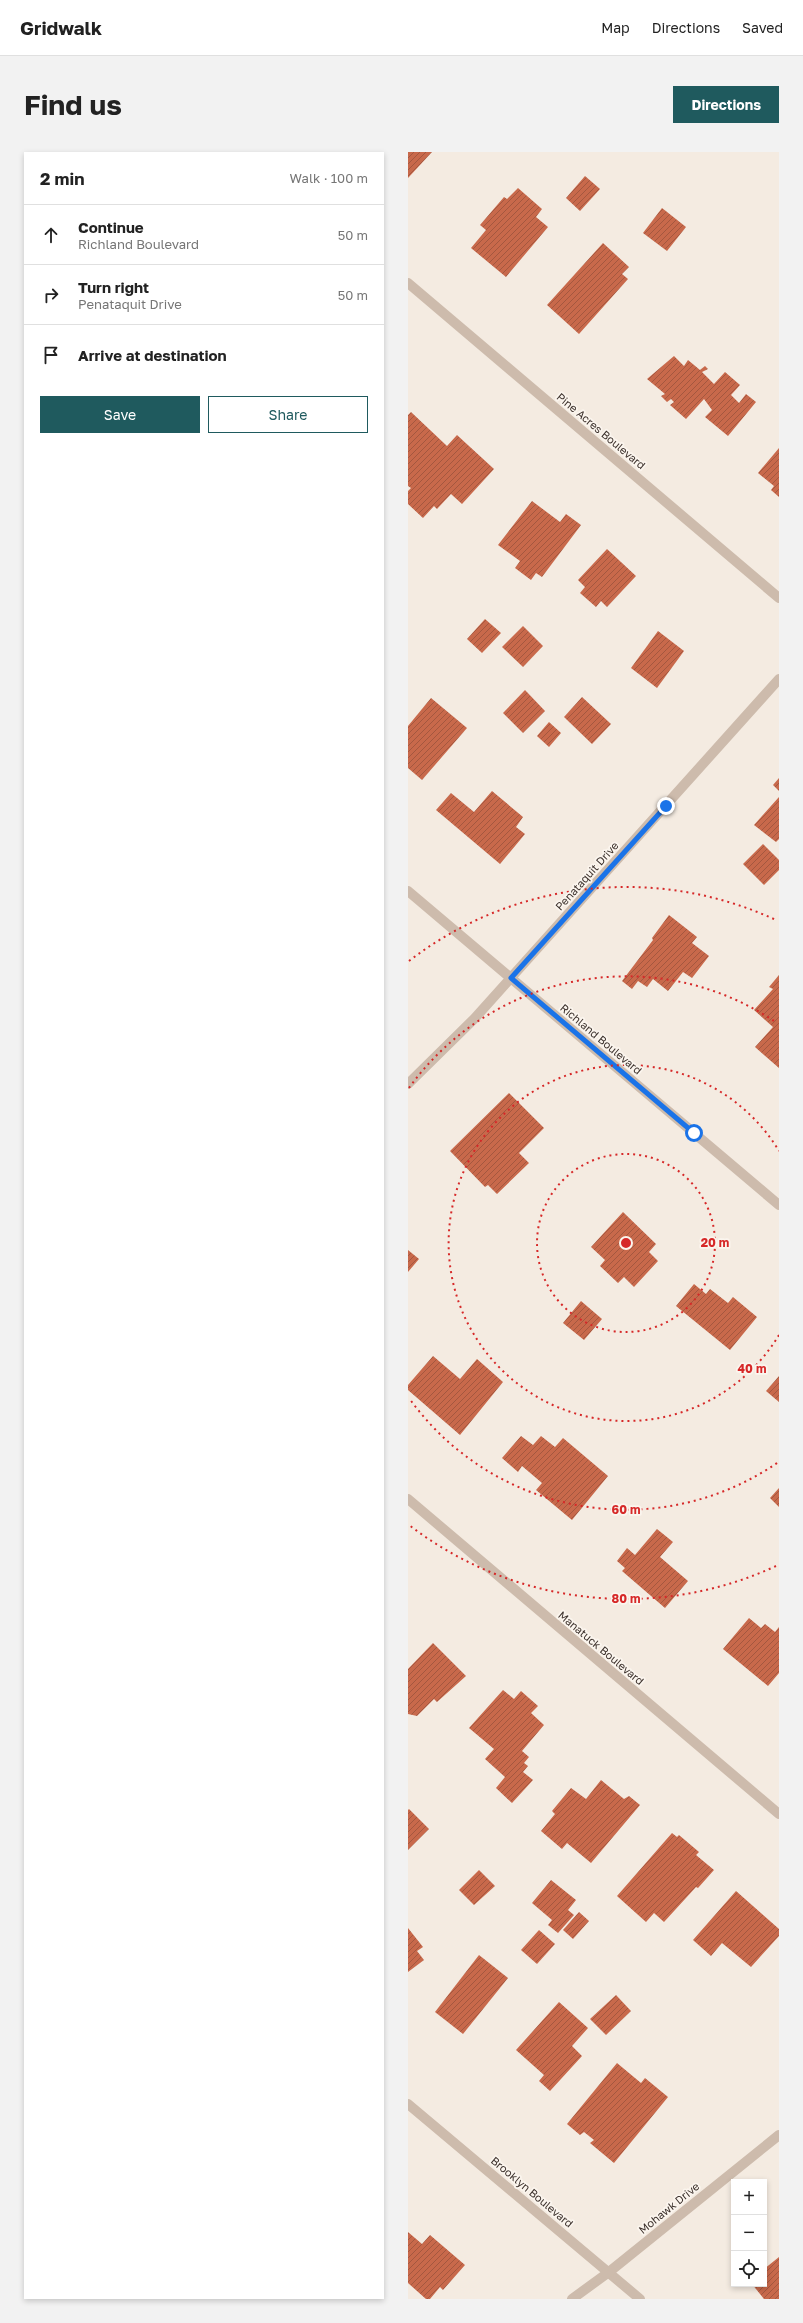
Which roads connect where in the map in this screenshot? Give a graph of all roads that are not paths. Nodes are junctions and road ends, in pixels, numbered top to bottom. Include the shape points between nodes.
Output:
1 (408, 283) edge
2 (779, 598) edge
3 (779, 679) edge
4 (408, 891) edge
5 (511, 978) junction
6 (408, 1084) edge
7 (779, 1206) edge
8 (408, 1498) edge
9 (779, 1814) edge
10 (408, 2104) edge
11 (779, 2134) edge
12 (609, 2272) junction
13 (572, 2299) edge
14 (640, 2299) edge

1 - 2 street, Pine Acres Boulevard
3 - 5 street, Penataquit Drive
4 - 5 street, Richland Boulevard
5 - 6 street, Penataquit Drive via 474,1019
5 - 7 street, Richland Boulevard
8 - 9 street, Manatuck Boulevard
10 - 12 street, Brooklyn Boulevard
11 - 12 street, Mohawk Drive
12 - 13 street, Mohawk Drive
12 - 14 street, Brooklyn Boulevard

